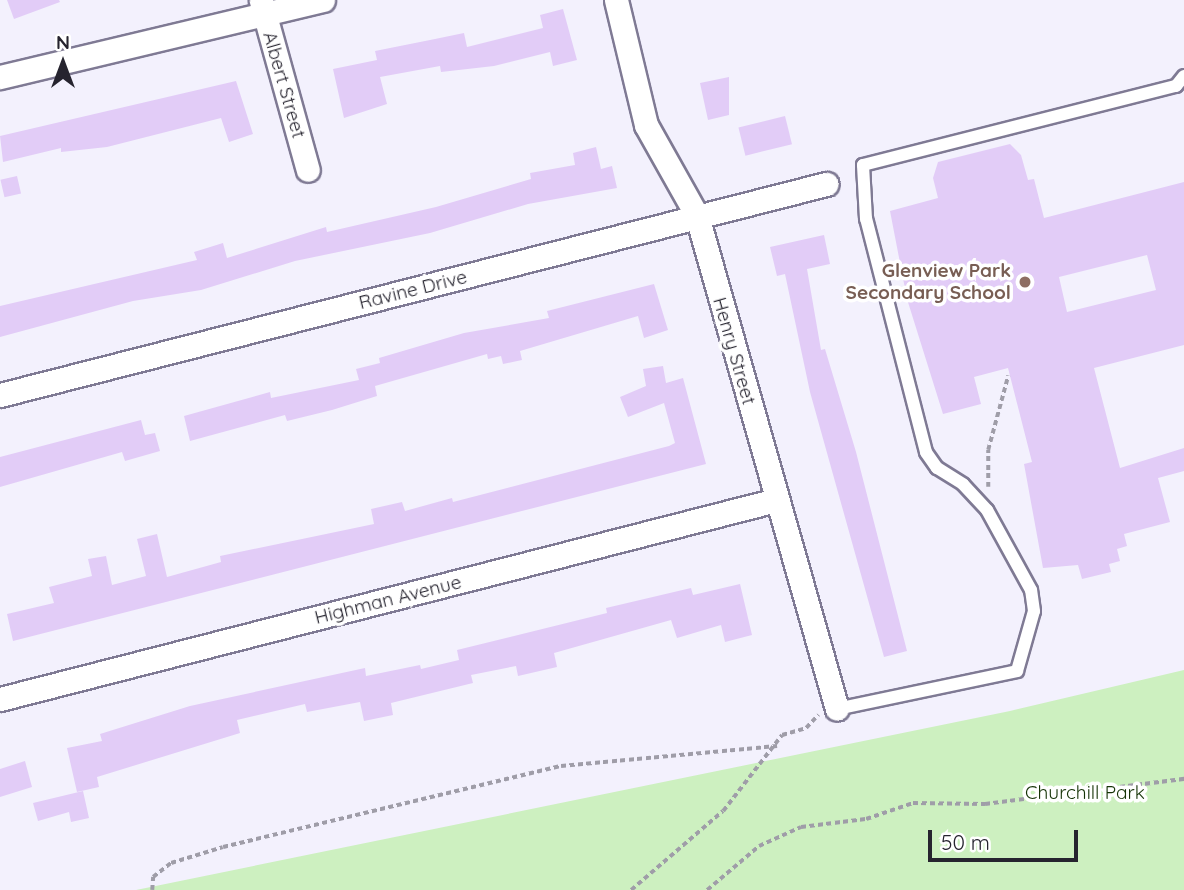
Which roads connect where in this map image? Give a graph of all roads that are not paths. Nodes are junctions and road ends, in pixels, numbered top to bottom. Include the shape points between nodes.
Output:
1 (323, 0) edge
2 (616, 0) edge
3 (262, 7) edge
4 (1184, 76) edge
5 (0, 77) edge
6 (308, 170) dead end
7 (826, 184) dead end
8 (697, 216) junction
9 (0, 395) edge
10 (776, 500) junction
11 (0, 699) edge
12 (836, 709) joint

1 - 3 street
2 - 8 street, Henry Street via 646,125
3 - 5 street
3 - 6 street, Albert Street
4 - 12 lane via 1176,86 863,165 866,219 926,452 937,468 964,484 988,510 1031,590 1030,639 1017,671
7 - 8 street, Ravine Drive
8 - 9 street, Ravine Drive
8 - 10 street, Henry Street
10 - 11 street, Highman Avenue
10 - 12 street, Henry Street

